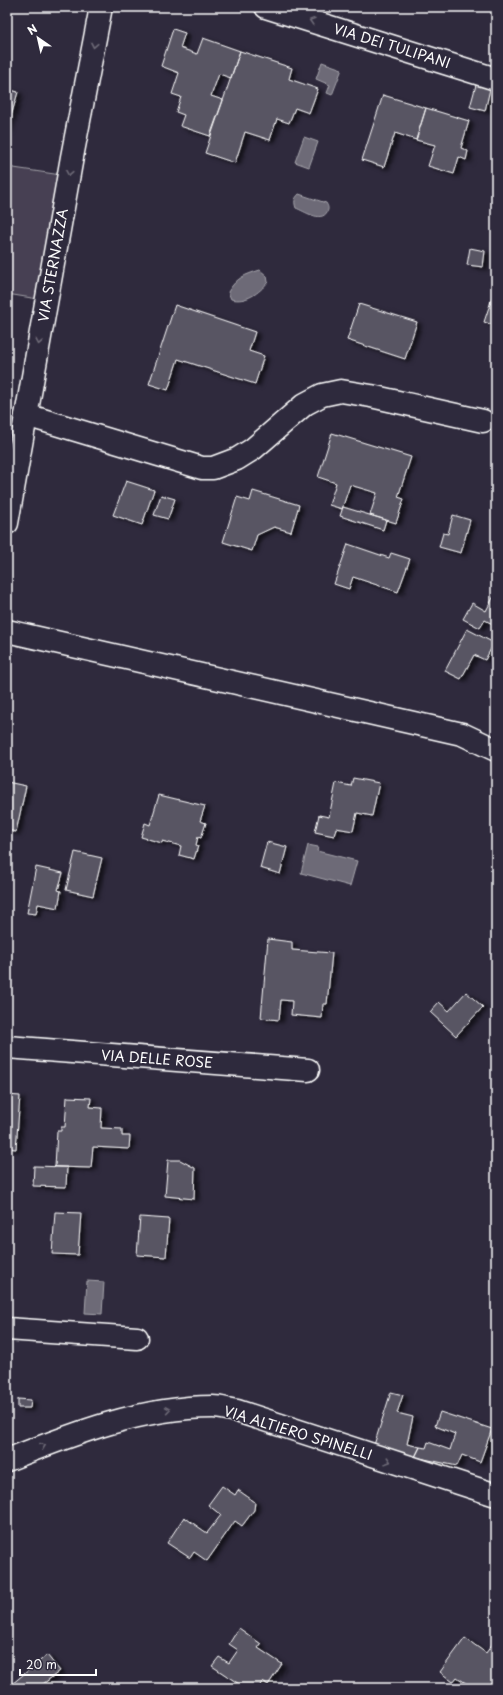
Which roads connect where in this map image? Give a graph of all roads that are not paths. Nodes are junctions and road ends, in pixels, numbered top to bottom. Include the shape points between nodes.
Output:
1 (101, 7) edge
2 (266, 7) edge
3 (496, 79) edge
4 (26, 415) junction
5 (483, 421) dead end
6 (7, 523) edge
7 (7, 631) edge
8 (7, 646) edge
9 (252, 702) dead end
10 (496, 750) edge
11 (7, 1047) edge
12 (308, 1070) dead end
13 (7, 1329) edge
14 (137, 1338) dead end
15 (7, 1460) edge
16 (496, 1495) edge

1 -> 4 street, VIA STERNAZZA
3 -> 2 street, VIA DEI TULIPANI
4 - 5 street via 202,468 213,468 237,459 253,449 305,404 322,395 341,391
4 - 6 street, VIA STERNAZZA
7 - 10 street via 462,734
8 - 9 street
11 - 12 street, VIA DELLE ROSE
13 - 14 street
15 -> 16 street, VIA ALTIERO SPINELLI via 110,1423 170,1410 214,1407 237,1411

